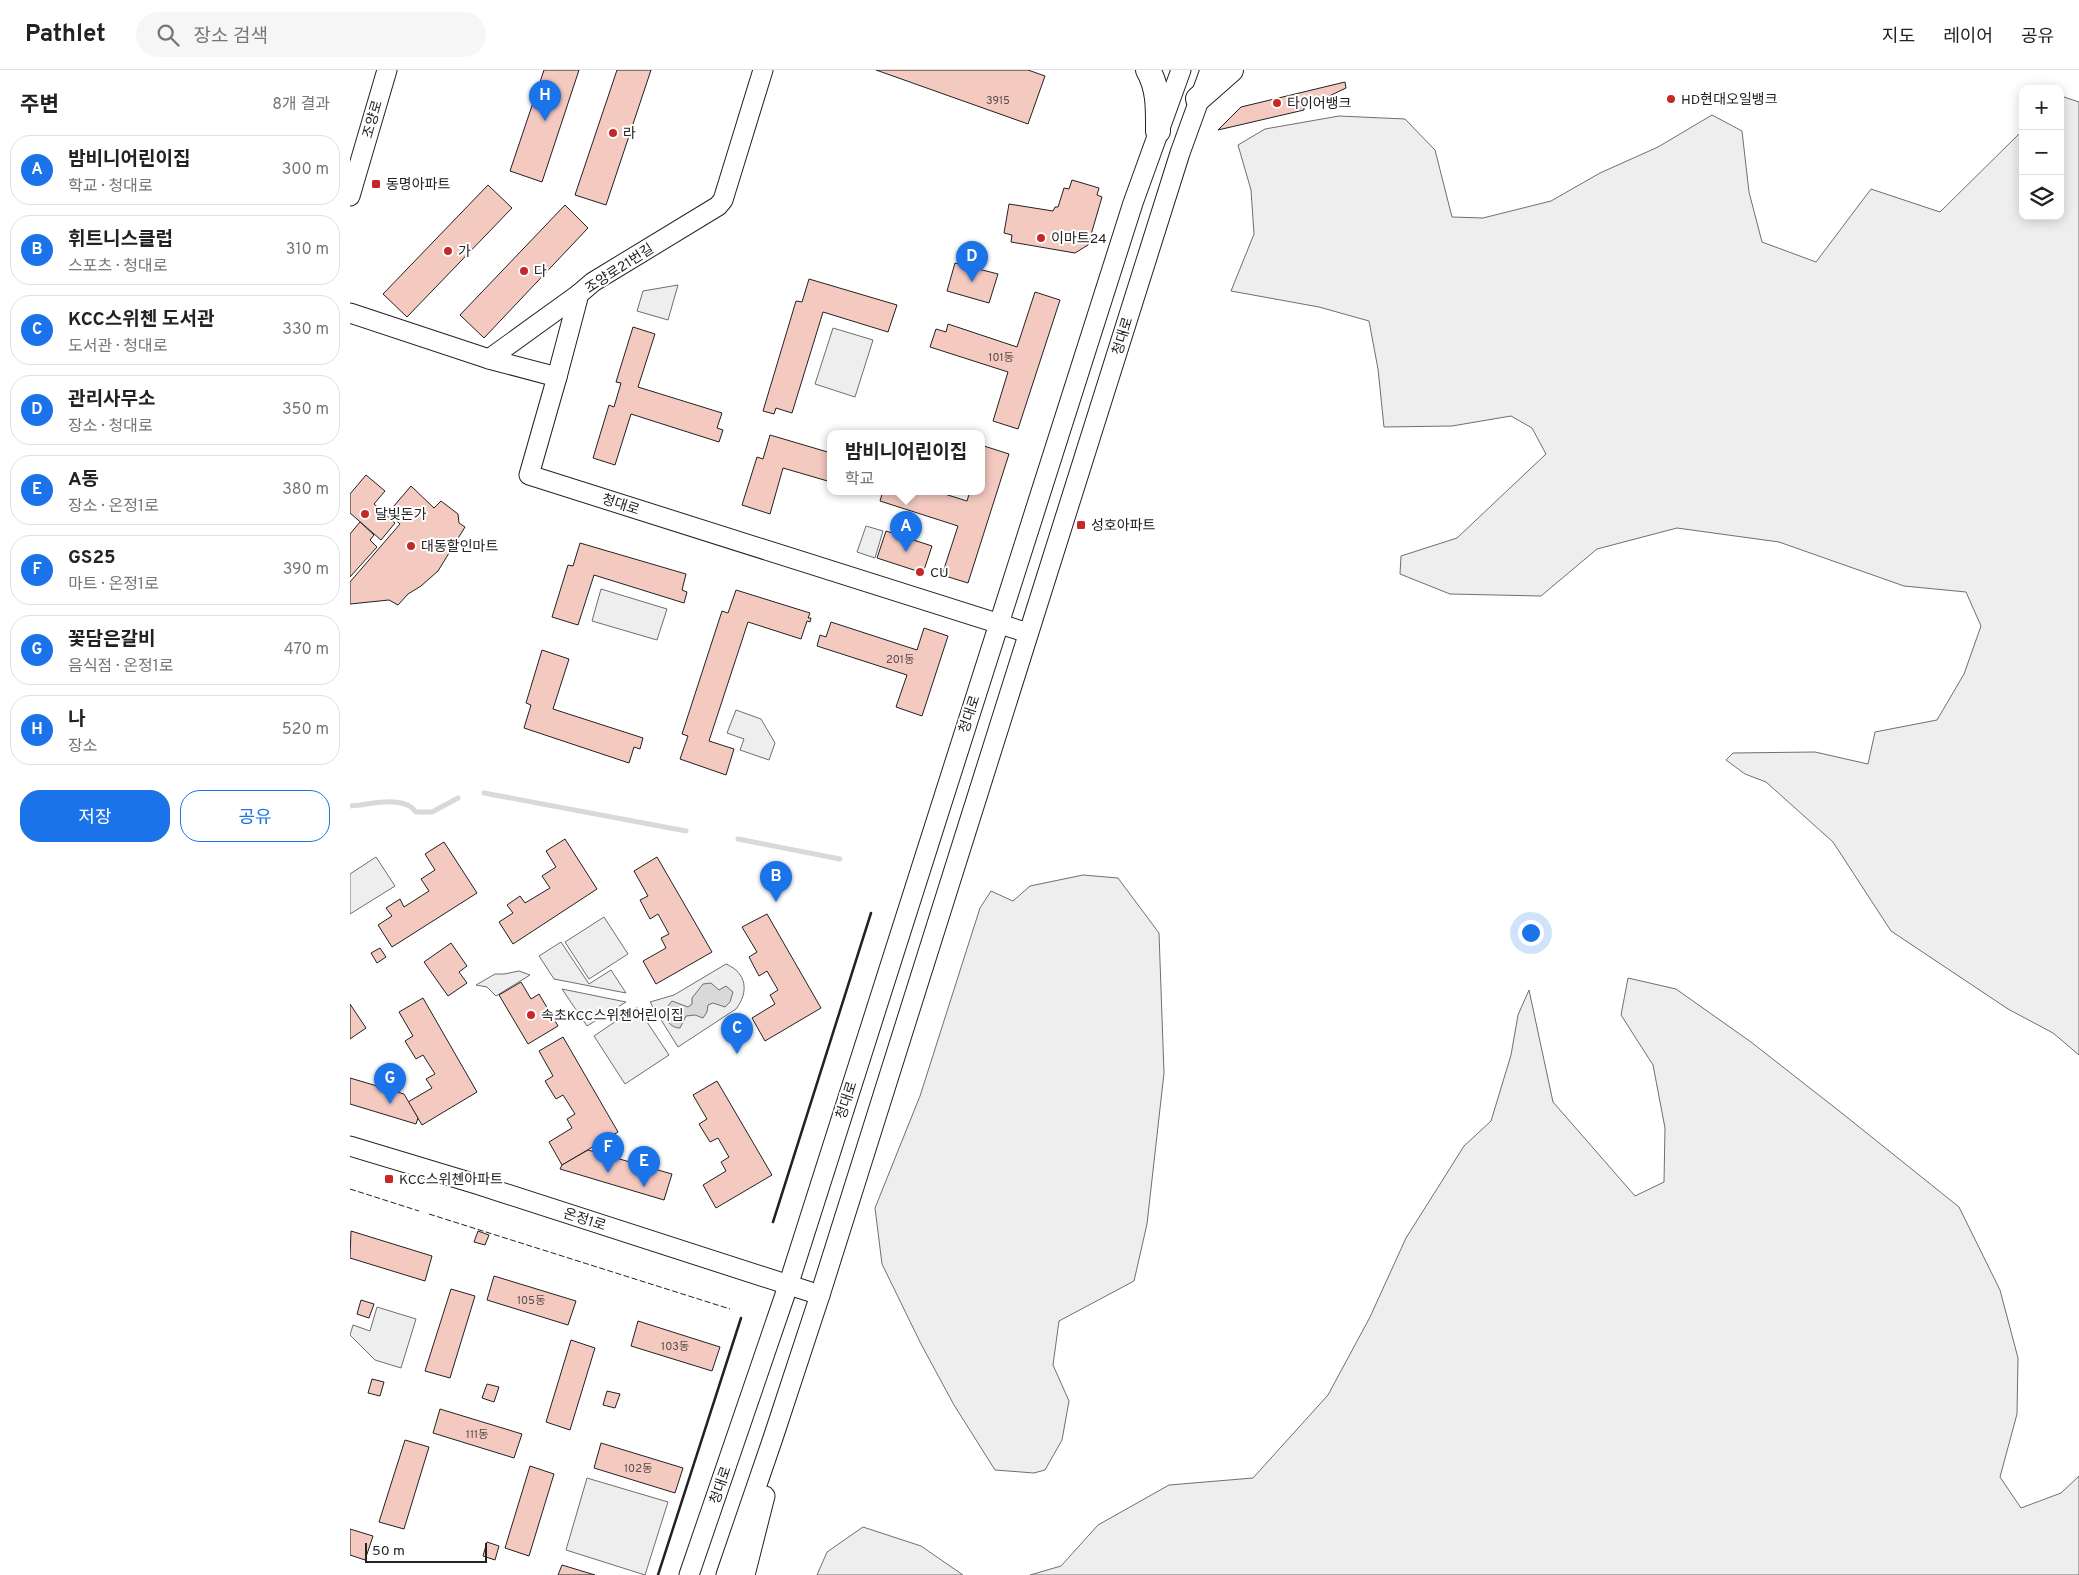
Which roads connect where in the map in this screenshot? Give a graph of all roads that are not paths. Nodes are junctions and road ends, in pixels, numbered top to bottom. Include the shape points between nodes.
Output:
1 (386, 70) edge
2 (763, 70) edge
3 (1148, 70) edge
4 (1181, 70) edge
5 (1210, 70) edge
6 (1231, 70) edge
7 (1198, 99) junction
8 (1158, 131) junction
9 (350, 196) edge
10 (1110, 274) junction
11 (1140, 280) junction
12 (579, 294) junction
13 (350, 313) edge
14 (489, 358) junction
15 (557, 377) junction
16 (529, 475) joint
17 (998, 624) junction
18 (1028, 633) junction
19 (350, 1146) edge
20 (788, 1286) junction
21 (820, 1295) junction
22 (801, 1353) junction
23 (689, 1575) edge
24 (726, 1575) edge
25 (745, 1575) edge

1 - 9 street, 조양로
2 - 12 street, 조양로21번길 via 723,200
3 - 8 main road via 1158,100
4 - 8 street, 청대로
5 - 7 street, 청대로
6 - 7 main road
7 - 11 street, 청대로
8 - 10 street, 청대로
10 - 11 street
10 - 17 street, 청대로
11 - 18 street, 청대로
12 - 14 street
12 - 15 street, 조양로21번길
13 - 14 street
14 - 15 street
15 - 16 street, 조양로21번길
16 - 17 street, 청대로
17 - 18 street, 청대로
17 - 20 street, 청대로
18 - 21 street, 청대로
19 - 20 street, 온정1로
20 - 21 street, 온정1로
20 - 23 street, 청대로
21 - 22 street, 청대로
22 - 24 street, 청대로
22 - 25 street

